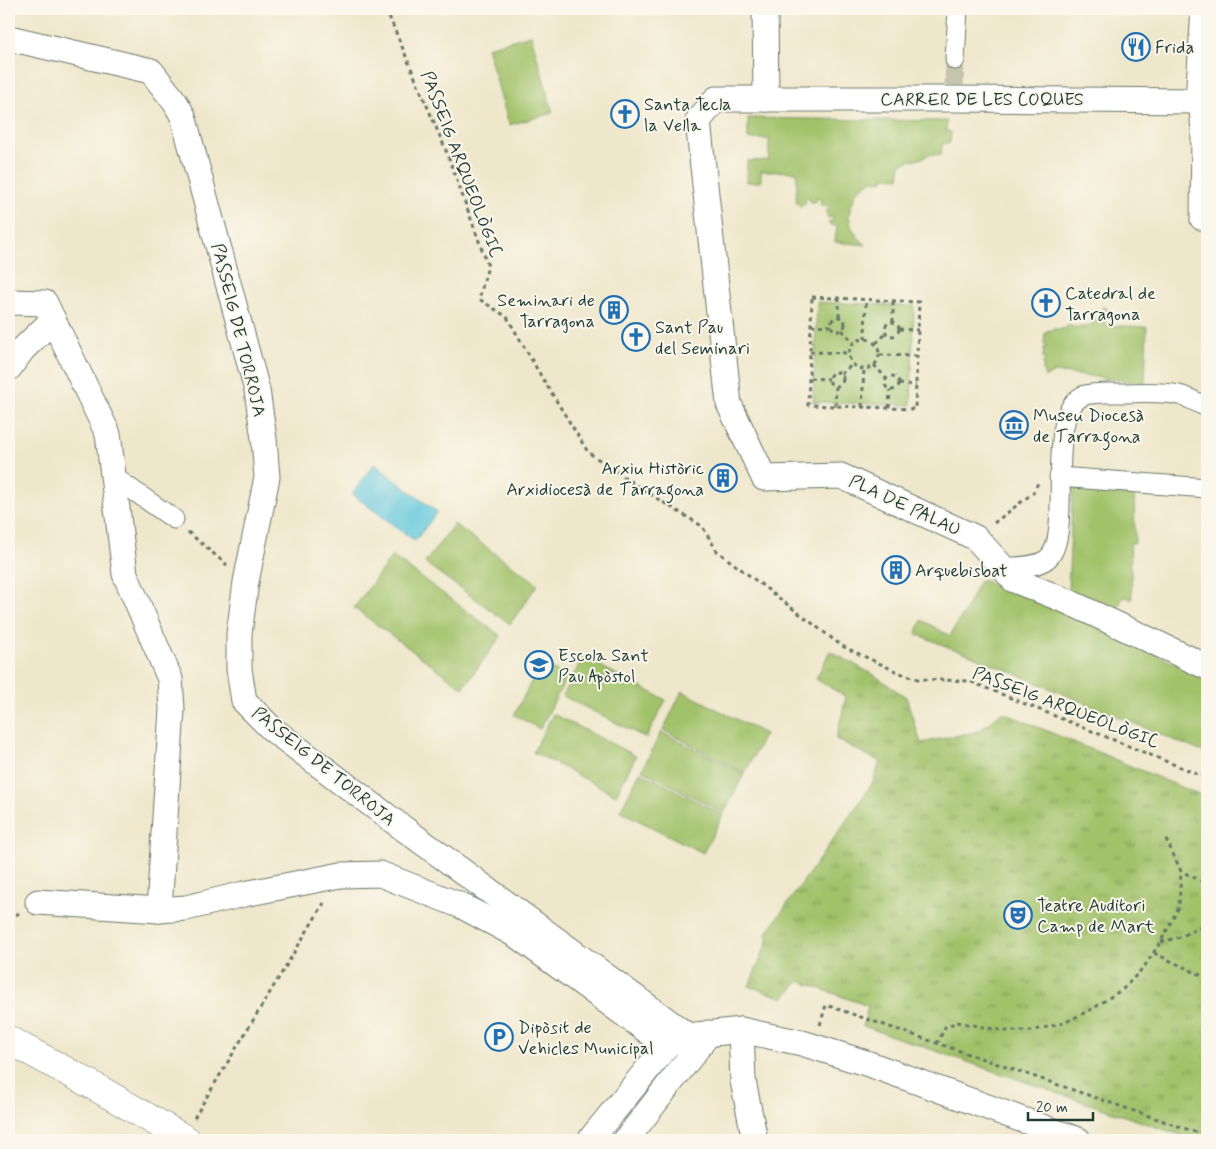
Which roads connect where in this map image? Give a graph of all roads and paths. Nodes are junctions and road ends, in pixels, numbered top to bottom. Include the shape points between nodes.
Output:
1 (386, 9) edge
2 (765, 9) edge
3 (958, 9) edge
4 (1204, 9) edge
5 (9, 38) edge
6 (955, 60) tunnel mouth
7 (1204, 65) edge
8 (766, 99) junction
9 (1198, 101) junction
10 (1207, 221) edge
11 (839, 298) junction
12 (866, 300) junction
13 (893, 301) junction
14 (9, 302) edge
15 (839, 317) junction
16 (53, 320) junction
17 (892, 322) junction
18 (811, 325) junction
19 (832, 326) junction
20 (899, 329) junction
21 (842, 330) junction
22 (918, 330) junction
23 (887, 333) junction
24 (865, 339) junction
25 (854, 343) junction
26 (876, 344) junction
27 (810, 352) junction
28 (849, 353) junction
29 (880, 355) junction
30 (917, 356) junction
31 (853, 364) junction
32 (874, 365) junction
33 (9, 368) edge
34 (864, 370) junction
35 (841, 374) junction
36 (809, 378) junction
37 (886, 378) junction
38 (829, 379) junction
39 (899, 384) junction
40 (916, 384) junction
41 (836, 386) junction
42 (890, 390) junction
43 (835, 406) junction
44 (862, 407) junction
45 (1207, 407) edge
46 (889, 408) junction
47 (1059, 476) junction
48 (114, 477) junction
49 (764, 478) joint
50 (1207, 488) edge
51 (1020, 502) dead end
52 (174, 519) joint
53 (976, 538) junction
54 (1003, 568) junction
55 (246, 582) junction
56 (1207, 667) edge
57 (1207, 778) edge
58 (1166, 839) dead end
59 (1181, 871) junction
60 (341, 875) junction
61 (1207, 884) edge
62 (38, 902) dead end
63 (159, 910) junction
64 (1207, 924) edge
65 (1160, 943) junction
66 (1154, 953) junction
67 (1207, 978) edge
68 (741, 1030) junction
69 (688, 1038) junction
70 (9, 1040) edge
71 (937, 1044) junction
72 (813, 1046) junction
73 (1207, 1136) edge
74 (184, 1139) edge
75 (590, 1140) edge
76 (626, 1140) edge
77 (755, 1140) edge
78 (1078, 1140) edge

1 - 57 path, PASSEIG ARQUEOLÒGIC via 447,153 488,266 479,299 507,317 588,452 702,526 717,551 842,646 918,679 968,681
2 - 8 street
3 - 6 street
4 - 7 street
5 - 55 street, PASSEIG DE TORROJA via 151,72 176,102 183,116 258,390 267,477
7 - 9 street
8 - 9 street, CARRER DE LES COQUES via 954,92
8 - 49 street, CARRER DE LES COQUES via 716,99 698,121 729,404
9 - 10 street via 1201,130 1200,220
11 - 12 path
11 - 15 path
11 - 18 path via 812,297
12 - 13 path
12 - 24 path
13 - 17 path
13 - 22 path via 919,302
14 - 16 street via 45,303
15 - 19 path via 833,320
15 - 21 path via 844,320
16 - 33 street via 23,349
16 - 48 street via 108,434
17 - 20 path
17 - 23 path via 887,324
18 - 19 path
18 - 27 path
19 - 21 path
20 - 22 path
20 - 23 path via 896,335
21 - 25 path
22 - 30 path
23 - 26 path
24 - 25 path
24 - 26 path
25 - 28 path
26 - 29 path
27 - 28 path
27 - 36 path
28 - 31 path
29 - 30 path
29 - 32 path
30 - 40 path
31 - 34 path
31 - 35 path
32 - 34 path
32 - 37 path
34 - 44 path
35 - 38 path via 834,373
35 - 41 path via 842,382
36 - 38 path
36 - 43 path via 808,405
37 - 39 path via 894,377
37 - 42 path via 885,385
38 - 41 path
39 - 40 path
39 - 42 path
40 - 46 path via 915,409
41 - 43 path
42 - 46 path
43 - 44 path
44 - 46 path
45 - 47 street via 1182,395 1084,395 1071,406 1064,424
47 - 50 street
47 - 54 street via 1060,517 1056,547 1048,559
48 - 52 street
48 - 63 street via 124,574 170,679 172,709
49 - 53 street, PLA DE PALAU via 841,476
51 - 53 path
52 - 55 path
53 - 54 street, PLA DE PALAU
54 - 56 street, PLA DE PALAU via 1014,580 1069,602
55 - 69 street, PASSEIG DE TORROJA via 239,634 244,701 272,729
58 - 59 path
59 - 61 path
59 - 65 path via 1179,908
60 - 63 street via 186,908
60 - 69 street via 380,874 462,906 516,935 657,1038
60 - 74 path
62 - 63 street
64 - 65 path
65 - 66 path
66 - 67 path
66 - 71 path via 1124,988 1064,1024 1031,1031 1005,1031 957,1022 945,1027
68 - 69 street
68 - 72 street
68 - 77 street via 743,1081
69 - 75 street
69 - 76 street
70 - 74 street
71 - 72 path via 826,1005
71 - 73 path
72 - 78 street

